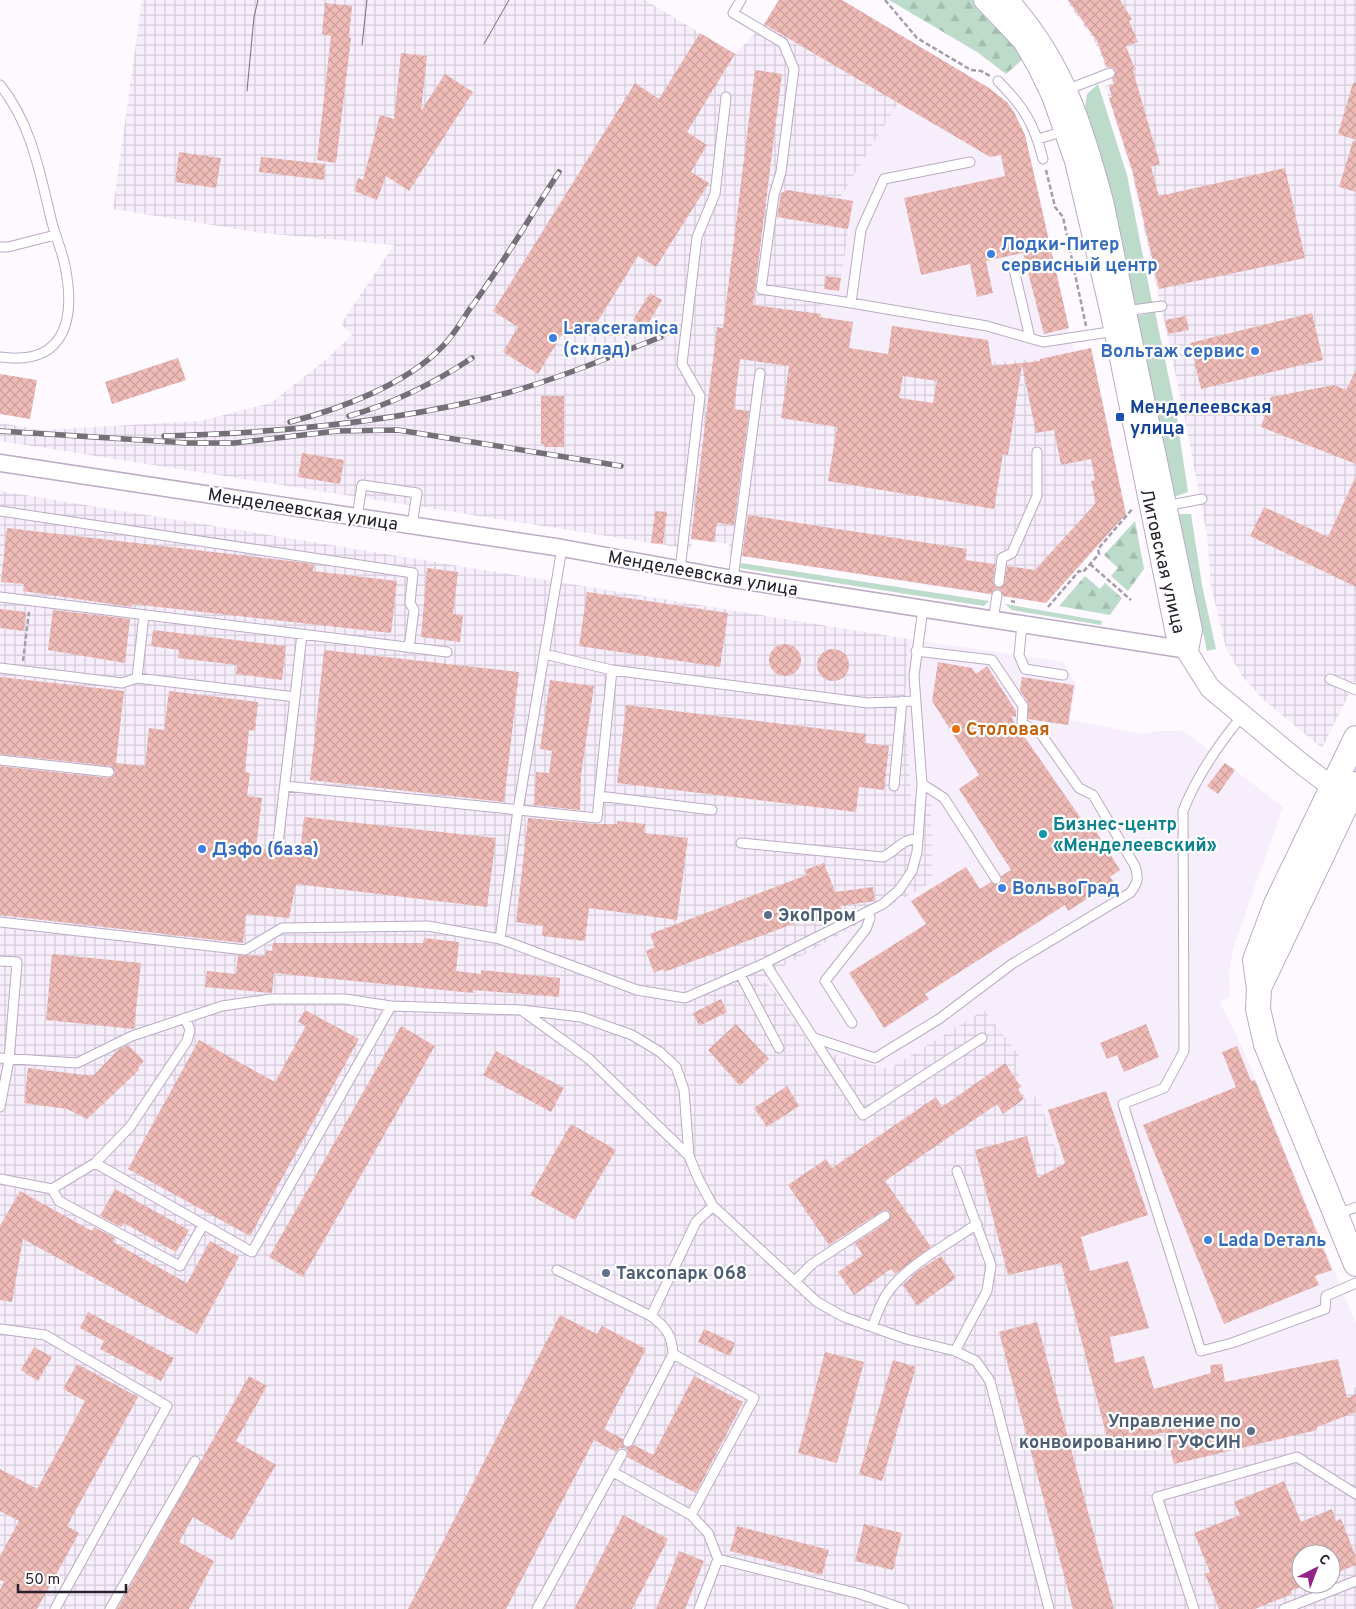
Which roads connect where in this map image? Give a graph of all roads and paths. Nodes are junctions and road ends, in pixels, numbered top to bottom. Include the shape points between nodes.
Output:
1 (741, 0) edge
2 (885, 0) edge
3 (1001, 2) edge
4 (1110, 72) dead end
5 (998, 81) joint
6 (0, 85) edge
7 (1060, 93) junction
8 (726, 97) dead end
9 (1065, 131) junction
10 (1038, 139) junction
11 (1043, 159) joint
12 (970, 162) dead end
13 (55, 235) junction
14 (0, 247) edge
15 (1013, 266) dead end
16 (851, 303) junction
17 (1162, 306) dead end
18 (1120, 322) junction
19 (1088, 336) junction
20 (1030, 338) junction
21 (0, 356) edge
22 (760, 373) dead end
23 (1037, 452) dead end
24 (0, 463) edge
25 (1202, 499) dead end
26 (1151, 507) junction
27 (0, 511) edge
28 (357, 517) junction
29 (412, 525) junction
30 (562, 548) junction
31 (1090, 564) junction
32 (680, 570) junction
33 (732, 579) junction
34 (999, 582) dead end
35 (997, 595) dead end
36 (0, 597) edge
37 (31, 600) junction
38 (1131, 600) dead end
39 (1011, 601) dead end
40 (1015, 602) dead end
41 (1048, 607) dead end
42 (923, 608) junction
43 (144, 615) junction
44 (993, 620) junction
45 (1022, 624) junction
46 (302, 634) junction
47 (409, 648) junction
48 (1188, 650) junction
49 (916, 651) junction
50 (447, 652) dead end
51 (544, 654) junction
52 (0, 668) edge
53 (612, 670) junction
54 (22, 671) junction
55 (1063, 675) dead end
56 (137, 678) junction
57 (1330, 679) dead end
58 (1356, 690) edge
59 (295, 697) junction
60 (915, 700) junction
61 (902, 701) junction
62 (1242, 716) junction
63 (1356, 738) edge
64 (0, 760) edge
65 (109, 772) dead end
66 (922, 784) junction
67 (284, 786) junction
68 (894, 786) dead end
69 (1346, 789) edge
70 (600, 796) junction
71 (518, 810) junction
72 (712, 810) dead end
73 (918, 839) junction
74 (741, 843) dead end
75 (278, 844) dead end
76 (996, 879) dead end
77 (867, 912) junction
78 (0, 922) edge
79 (500, 939) junction
80 (0, 960) edge
81 (765, 963) junction
82 (740, 974) junction
83 (391, 1006) junction
84 (521, 1010) junction
85 (185, 1018) junction
86 (852, 1023) dead end
87 (814, 1038) junction
88 (982, 1038) dead end
89 (778, 1048) dead end
90 (5, 1059) edge
91 (0, 1107) edge
92 (689, 1156) junction
93 (95, 1163) junction
94 (957, 1171) dead end
95 (0, 1179) edge
96 (52, 1189) junction
97 (713, 1206) junction
98 (1346, 1211) edge
99 (885, 1216) dead end
100 (977, 1224) junction
101 (203, 1225) junction
102 (1356, 1264) edge
103 (557, 1270) dead end
104 (795, 1280) junction
105 (1356, 1283) edge
106 (651, 1316) junction
107 (872, 1327) junction
108 (0, 1329) edge
109 (955, 1351) junction
110 (673, 1354) junction
111 (628, 1442) dead end
112 (622, 1454) dead end
113 (195, 1461) dead end
114 (613, 1472) junction
115 (1356, 1494) edge
116 (691, 1515) junction
117 (718, 1559) junction
118 (1356, 1581) edge
119 (55, 1609) edge
120 (110, 1609) edge
121 (537, 1609) edge
122 (700, 1609) edge
123 (904, 1609) edge
124 (1049, 1609) edge
125 (1194, 1609) edge
126 (1284, 1609) edge

1 - 16 lane via 733,12 783,43 794,69 761,289
2 - 5 path via 917,38 971,70 980,70
3 - 7 street, Литовская улица via 1035,32 1053,59
4 - 7 lane
5 - 10 lane via 1020,103
6 - 13 lane via 24,123 35,153
7 - 9 street, Литовская улица
7 - 18 street, Литовская улица via 1081,126 1103,201
8 - 32 lane via 715,194 697,237 682,364 700,396
9 - 10 lane
9 - 18 street, Литовская улица
10 - 11 lane
11 - 19 path via 1055,207 1063,217
12 - 16 lane via 884,179 861,230
13 - 14 lane
13 - 21 lane via 65,266 69,317 61,336 45,353 21,360
15 - 20 lane
16 - 20 lane via 987,326
17 - 18 lane
18 - 19 lane
18 - 26 street, Литовская улица
19 - 20 lane via 1043,342
22 - 33 lane
23 - 34 lane via 1037,496 1012,554 1002,558
24 - 28 street, Менделеевская улица
25 - 26 lane
26 - 31 path via 1098,549 1099,554
26 - 48 street, Литовская улица via 1192,630
27 - 47 lane via 413,573 410,603 414,610
28 - 29 street, Менделеевская улица
28 - 29 lane via 362,485 416,493
29 - 30 street, Менделеевская улица
30 - 32 street, Менделеевская улица
30 - 51 lane
31 - 38 path
31 - 41 path via 1083,572 1079,571
32 - 33 street, Менделеевская улица
33 - 42 street, Менделеевская улица
35 - 44 lane
36 - 37 lane
37 - 43 lane
37 - 54 path
39 - 40 path
42 - 44 street, Менделеевская улица
42 - 49 lane
43 - 46 lane
43 - 56 lane
44 - 45 street, Менделеевская улица
45 - 48 street, Менделеевская улица
45 - 55 lane via 1019,655 1025,669
46 - 47 lane
46 - 59 lane
47 - 50 lane
48 - 62 street via 1210,688
49 - 60 lane
49 - 87 lane via 992,660 1023,706 1022,723 1041,734 1079,788 1093,795 1135,866 1137,884 1130,893 1012,964 939,1019 875,1058
51 - 53 lane
51 - 71 lane
52 - 54 lane
53 - 61 lane via 868,703
53 - 70 lane
54 - 56 lane via 122,683
56 - 59 lane
57 - 58 lane
59 - 67 lane
60 - 61 lane
60 - 66 lane
61 - 68 lane
62 - 69 street
62 - 105 lane via 1193,785 1183,811 1184,1051 1164,1088 1123,1104 1201,1350 1232,1343 1325,1309 1326,1296
63 - 69 main road
64 - 65 lane
66 - 73 lane
66 - 76 lane via 944,798
67 - 71 lane
67 - 75 lane
69 - 98 main road via 1259,988 1258,1009 1266,1044
70 - 71 lane via 597,818
70 - 72 lane
71 - 79 lane
73 - 74 lane via 904,842 883,857
73 - 77 lane via 912,871 899,890
77 - 81 lane
77 - 86 lane via 870,918 866,929 825,981
78 - 79 lane via 245,950 282,928 428,926
79 - 82 lane via 637,990 685,998
80 - 90 lane via 17,962
81 - 82 lane
81 - 87 lane
82 - 89 lane
83 - 84 lane
83 - 85 lane via 345,999 271,999 222,1006
83 - 101 lane via 252,1252
84 - 92 lane via 589,1059
84 - 92 lane via 581,1017 632,1035 660,1052 676,1067 684,1090
85 - 90 lane via 132,1036 77,1063
85 - 93 lane via 190,1030 187,1041 130,1127
87 - 88 lane via 863,1115
90 - 91 lane
92 - 97 lane
93 - 96 lane
93 - 101 lane
94 - 100 lane
95 - 96 lane
96 - 101 lane via 59,1201 180,1266
97 - 104 lane
97 - 106 lane via 696,1222
98 - 102 main road
99 - 104 lane via 812,1264
100 - 107 lane via 895,1284 885,1296
100 - 109 lane via 991,1265 987,1291
103 - 106 lane
104 - 107 lane via 817,1302
106 - 110 lane via 665,1326 672,1339
107 - 109 lane
108 - 119 lane via 45,1336 167,1406
109 - 124 lane via 976,1362 990,1381
110 - 111 lane
110 - 116 lane via 754,1398
112 - 114 lane
113 - 120 lane
114 - 116 lane
114 - 121 lane
115 - 125 lane via 1297,1456 1157,1497
116 - 117 lane via 708,1533
117 - 122 lane
117 - 123 lane via 860,1594
118 - 126 lane

